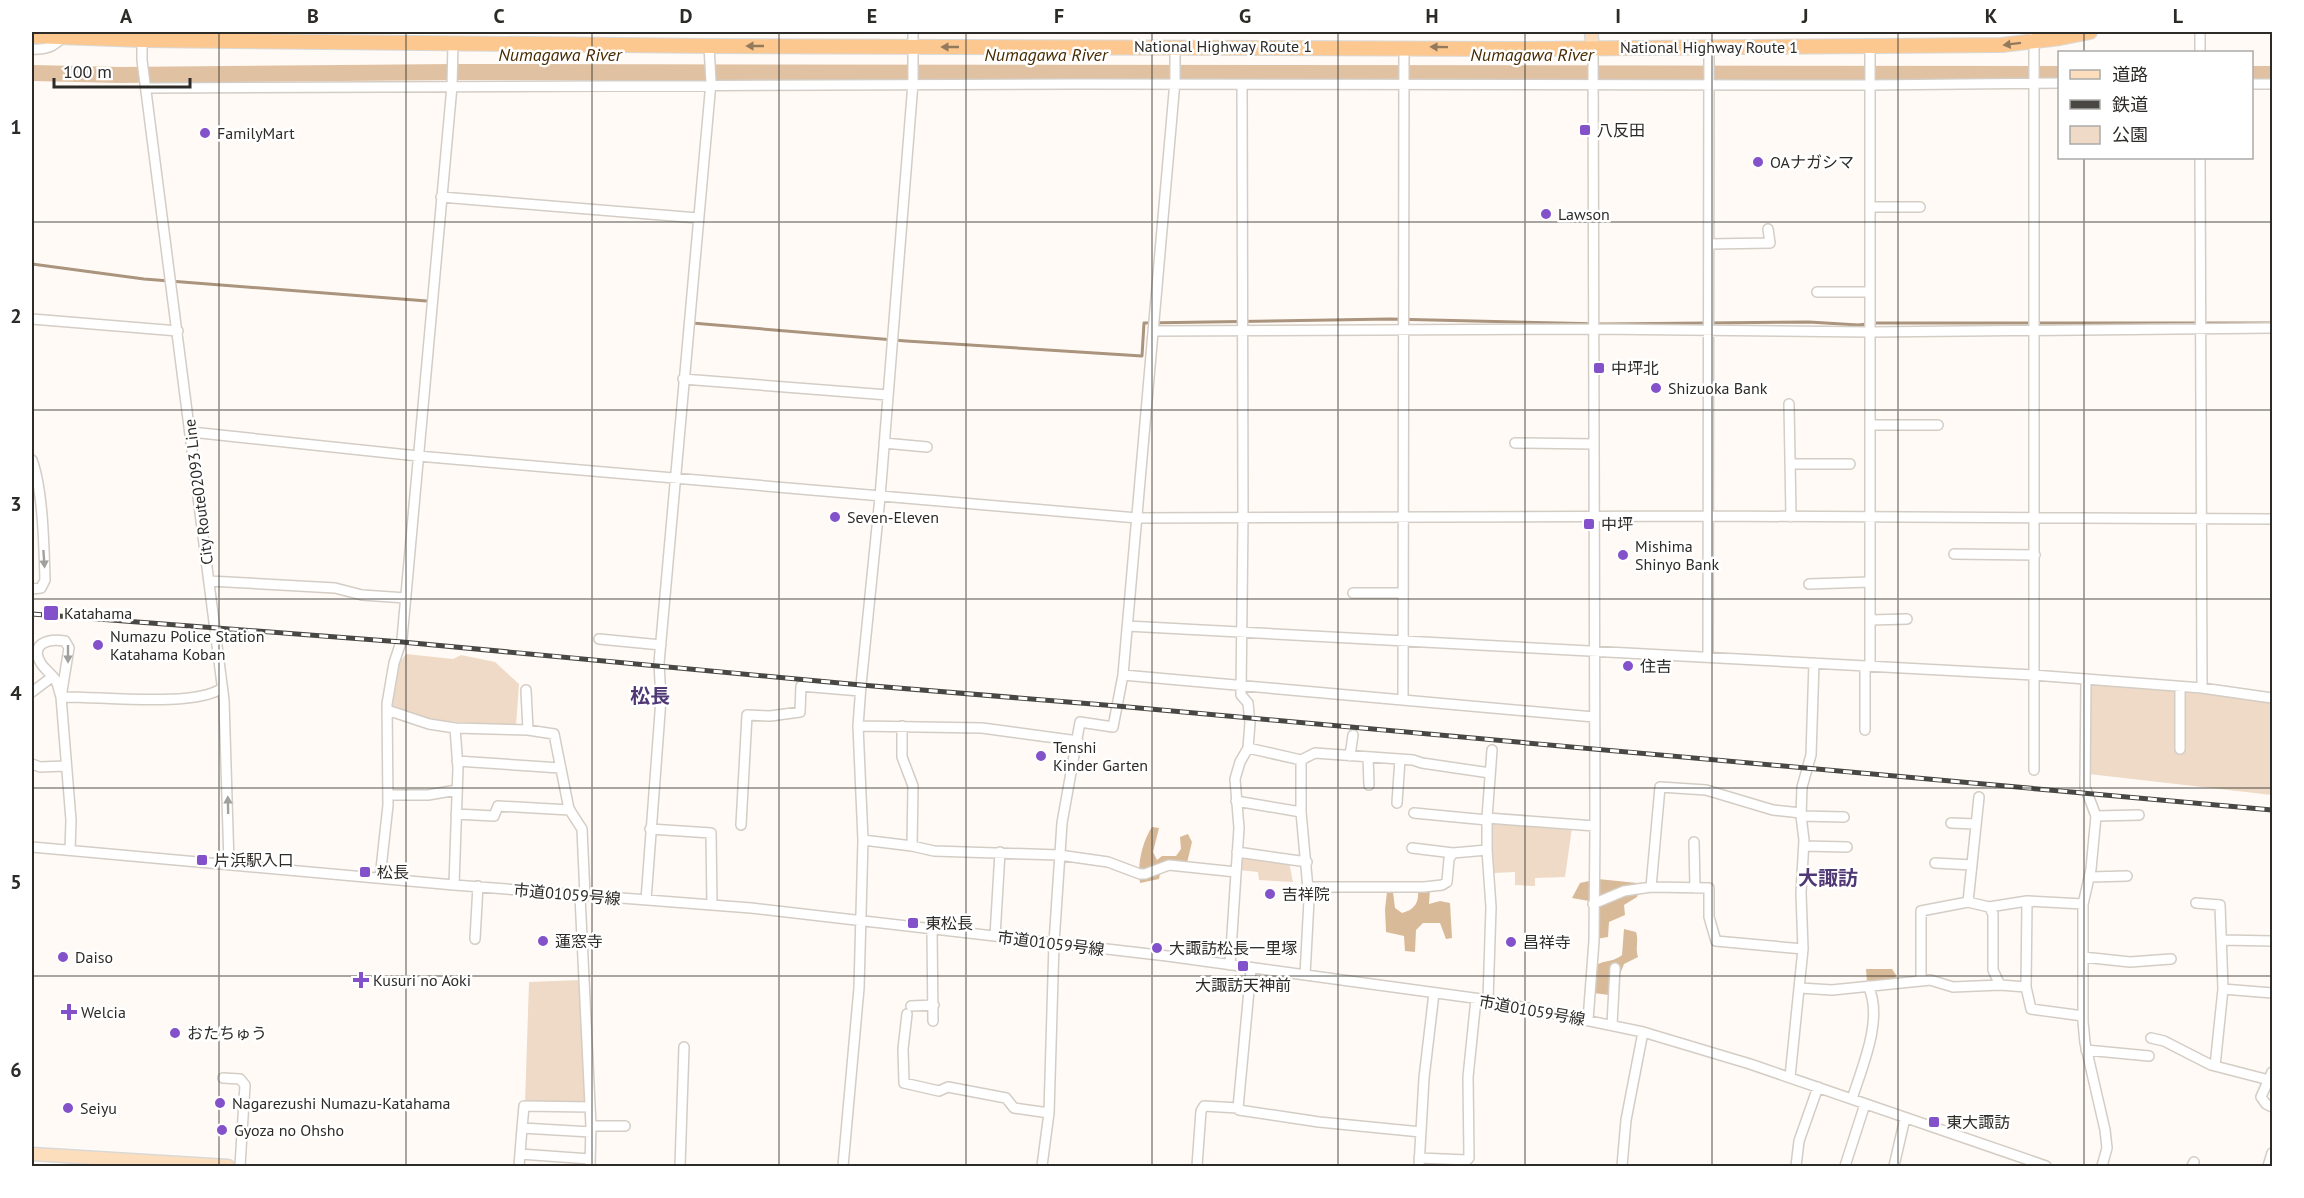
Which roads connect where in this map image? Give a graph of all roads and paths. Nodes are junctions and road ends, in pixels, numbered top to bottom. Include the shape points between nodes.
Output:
1 (913, 32) edge
2 (1591, 32) edge
3 (2090, 32) edge
4 (2200, 32) edge
5 (32, 36) edge
6 (142, 36) edge
7 (2034, 36) edge
8 (63, 37) junction
9 (453, 43) junction
10 (1404, 47) junction
11 (32, 49) edge
12 (2200, 51) edge
13 (709, 52) junction
14 (1709, 52) junction
15 (1175, 53) junction
16 (1870, 53) junction
17 (913, 54) junction
18 (1593, 54) junction
19 (2034, 80) junction
20 (1708, 82) junction
21 (710, 83) junction
22 (1174, 83) junction
23 (1404, 83) junction
24 (1870, 83) junction
25 (2058, 83) edge
26 (452, 84) junction
27 (1594, 84) junction
28 (2253, 84) edge
29 (2272, 84) edge
30 (913, 85) junction
31 (1242, 85) junction
32 (146, 86) junction
33 (2200, 159) edge
34 (441, 197) junction
35 (1870, 207) junction
36 (1920, 207) dead end
37 (698, 218) junction
38 (1768, 229) dead end
39 (1709, 244) junction
40 (1816, 292) dead end
41 (1870, 292) junction
42 (32, 319) edge
43 (2272, 328) edge
44 (1595, 329) junction
45 (2033, 329) junction
46 (2201, 329) junction
47 (1404, 330) junction
48 (1709, 330) junction
49 (178, 331) junction
50 (1153, 331) junction
51 (1242, 331) junction
52 (1870, 332) junction
53 (683, 379) junction
54 (888, 394) junction
55 (1789, 404) dead end
56 (1870, 424) junction
57 (1938, 425) dead end
58 (191, 432) junction
59 (884, 443) junction
60 (1515, 443) dead end
61 (1594, 444) junction
62 (927, 447) dead end
63 (418, 456) junction
64 (32, 460) edge
65 (1790, 464) junction
66 (1850, 464) dead end
67 (674, 478) junction
68 (35, 494) edge
69 (880, 497) junction
70 (1708, 516) junction
71 (1243, 517) junction
72 (1402, 517) junction
73 (1594, 517) junction
74 (1791, 517) junction
75 (1137, 518) junction
76 (1870, 518) junction
77 (2035, 518) junction
78 (2202, 519) junction
79 (2272, 519) edge
80 (1954, 554) dead end
81 (2035, 555) junction
82 (209, 581) junction
83 (1870, 582) junction
84 (1809, 584) dead end
85 (32, 589) edge
86 (1353, 593) dead end
87 (1403, 593) junction
88 (406, 598) junction
89 (1907, 619) dead end
90 (1870, 620) junction
91 (1127, 626) junction
92 (1241, 633) junction
93 (598, 639) dead end
94 (1404, 641) junction
95 (661, 645) junction
96 (1593, 650) junction
97 (1708, 657) junction
98 (1814, 663) junction
99 (1868, 666) junction
100 (1123, 675) junction
101 (2033, 675) junction
102 (52, 677) junction
103 (2086, 679) junction
104 (1241, 687) junction
105 (2180, 687) junction
106 (222, 688) junction
107 (2202, 688) junction
108 (526, 690) dead end
109 (860, 691) junction
110 (32, 692) edge
111 (61, 697) junction
112 (2272, 698) edge
113 (1403, 700) junction
114 (387, 710) junction
115 (1594, 717) junction
116 (858, 726) junction
117 (902, 726) junction
118 (455, 728) junction
119 (528, 730) junction
120 (1865, 730) dead end
121 (1353, 735) dead end
122 (1078, 741) junction
123 (1248, 748) junction
124 (2180, 749) dead end
125 (1492, 750) dead end
126 (1350, 756) junction
127 (1368, 757) junction
128 (1400, 759) junction
129 (1301, 760) junction
130 (457, 761) junction
131 (32, 764) edge
132 (65, 766) junction
133 (560, 768) junction
134 (2034, 770) dead end
135 (1490, 773) junction
136 (1369, 785) dead end
137 (457, 790) junction
138 (388, 795) junction
139 (1979, 797) dead end
140 (1236, 801) junction
141 (1397, 803) dead end
142 (570, 810) junction
143 (1301, 812) junction
144 (1414, 813) dead end
145 (456, 814) junction
146 (1801, 814) junction
147 (2139, 815) dead end
148 (2096, 816) junction
149 (1844, 817) dead end
150 (1487, 819) junction
151 (1951, 823) dead end
152 (1976, 824) junction
153 (741, 825) dead end
154 (1595, 826) junction
155 (650, 829) junction
156 (863, 840) junction
157 (1694, 842) dead end
158 (912, 846) junction
159 (1804, 846) junction
160 (32, 847) edge
161 (1847, 847) dead end
162 (1412, 848) dead end
163 (70, 850) junction
164 (1487, 850) junction
165 (1000, 852) junction
166 (1237, 852) junction
167 (1453, 853) junction
168 (1059, 855) junction
169 (1307, 862) junction
170 (1935, 863) dead end
171 (229, 864) junction
172 (1972, 866) junction
173 (1236, 872) junction
174 (2127, 876) dead end
175 (2090, 877) junction
176 (380, 878) junction
177 (454, 885) junction
178 (478, 886) junction
179 (1651, 886) junction
180 (1309, 887) junction
181 (1695, 888) junction
182 (582, 896) junction
183 (646, 900) junction
184 (1968, 902) junction
185 (2027, 902) junction
186 (2196, 903) dead end
187 (1593, 904) junction
188 (2083, 904) junction
189 (712, 905) junction
190 (1989, 907) junction
191 (861, 921) junction
192 (932, 930) junction
193 (995, 936) junction
194 (475, 939) dead end
195 (2222, 939) junction
196 (2272, 941) edge
197 (1054, 943) junction
198 (1803, 949) junction
199 (2083, 957) junction
200 (2171, 959) dead end
201 (1230, 965) junction
202 (1251, 969) junction
203 (1615, 969) dead end
204 (1305, 975) junction
205 (1921, 981) junction
206 (2000, 985) junction
207 (1868, 986) junction
208 (2026, 987) junction
209 (1800, 988) junction
210 (2223, 989) junction
211 (1434, 993) junction
212 (2272, 993) edge
213 (1476, 999) junction
214 (1488, 1000) junction
215 (934, 1005) junction
216 (2084, 1016) junction
217 (1588, 1020) junction
218 (933, 1021) dead end
219 (1612, 1025) junction
220 (1643, 1032) junction
221 (2151, 1038) dead end
222 (684, 1047) dead end
223 (2086, 1050) junction
224 (2149, 1056) dead end
225 (2215, 1066) junction
226 (2271, 1076) edge
227 (1790, 1077) junction
228 (223, 1078) dead end
229 (1818, 1087) junction
230 (1852, 1099) junction
231 (1865, 1104) junction
232 (590, 1107) junction
233 (2272, 1107) edge
234 (1238, 1108) junction
235 (1049, 1113) junction
236 (1905, 1118) junction
237 (625, 1126) dead end
238 (522, 1128) junction
239 (591, 1129) junction
240 (1421, 1132) junction
241 (2272, 1153) edge
242 (32, 1154) edge
243 (520, 1154) junction
244 (1419, 1162) edge
245 (590, 1163) edge
246 (228, 1167) edge
247 (240, 1167) edge
248 (519, 1167) edge
249 (680, 1167) edge
250 (843, 1167) edge
251 (1042, 1167) edge
252 (1197, 1167) edge
253 (1622, 1167) edge
254 (1796, 1167) edge
255 (1845, 1167) edge
256 (1894, 1167) edge
257 (2046, 1167) edge
258 (2102, 1167) edge
259 (2268, 1167) edge

1 - 17 street
2 - 18 main road
3 - 7 highway, National Highway Route 1
4 - 12 street
5 - 8 highway, National Highway Route 1
6 - 8 highway, National Highway Route 1
6 - 9 highway, National Highway Route 1
6 - 32 street
7 -> 16 highway, National Highway Route 1 via 2002,45
7 - 19 street
8 - 11 street via 53,46
9 - 13 highway, National Highway Route 1
9 - 26 street
10 - 15 highway, National Highway Route 1
18 -> 10 highway, National Highway Route 1
10 - 23 street
17 -> 13 highway, National Highway Route 1
13 - 21 street
14 - 16 highway, National Highway Route 1
14 - 18 highway, National Highway Route 1
14 - 20 street
15 -> 17 highway, National Highway Route 1
15 - 22 street
16 - 24 street
17 - 30 street
18 - 27 street
19 - 24 street
19 - 25 street
19 - 45 street
20 - 24 street
20 - 27 street
20 - 39 street
21 - 26 street
21 - 30 street
21 - 37 street
22 - 30 street
22 - 31 street
22 - 50 street
23 - 27 street
23 - 31 street
23 - 47 street
24 - 35 street
26 - 32 street
26 - 34 street
27 - 44 street
28 - 29 street
30 - 54 street
31 - 51 street
32 - 49 street, City Route02093 Line
33 - 46 street
34 - 37 street
34 - 63 street
35 - 36 street
35 - 41 street
37 - 53 street
38 - 39 street via 1770,243
39 - 48 street
40 - 41 street
41 - 52 street
42 - 49 street
43 - 46 street
44 - 47 street
44 - 48 street
44 - 61 street
45 - 46 street
45 - 52 street
45 - 77 street
46 - 78 street
47 - 51 street
47 - 72 street
48 - 52 street
48 - 70 street
49 - 58 street, City Route02093 Line
50 - 51 street
50 - 75 street
51 - 71 street
52 - 56 street
53 - 54 street
53 - 67 street
54 - 59 street
55 - 65 street
56 - 57 street
56 - 76 street
58 - 63 street
58 - 82 street, City Route02093 Line
59 - 62 street
59 - 69 street
60 - 61 street
61 - 73 street
63 - 67 street
63 - 88 street
64 - 68 street
65 - 66 street
65 - 74 street
67 - 69 street
67 - 95 street
68 -> 85 street via 45,580 41,588
69 - 75 street
69 - 109 street
70 - 73 street
70 - 74 street
70 - 97 street
71 - 72 street
71 - 75 street
71 - 92 street
72 - 73 street
72 - 87 street
73 - 96 street
74 - 76 street
75 - 91 street
76 - 77 street
76 - 83 street
77 - 78 street
77 - 81 street
78 - 79 street
78 - 107 street
80 - 81 street
81 - 101 street
82 - 88 street via 335,588 362,595
82 - 106 street, City Route02093 Line
83 - 84 street
83 - 90 street
86 - 87 street
87 - 94 street
88 - 114 street via 402,642 394,663
89 - 90 street
90 - 99 street
91 - 92 street
91 - 100 street
92 - 94 street
92 - 104 street
93 - 95 street
94 - 96 street
94 - 113 street
95 - 155 street
96 - 97 street
96 - 115 street
97 - 98 street
98 - 99 street
98 - 146 street via 1811,755 1802,786
99 - 101 street
99 - 120 street
100 - 104 street
100 - 122 street via 1113,727 1080,722
101 - 103 street
101 - 134 street
102 - 110 street
102 - 111 street
102 -> 111 street via 38,657 39,649 50,640 65,641 69,652
103 - 105 street
103 - 148 street via 2085,787
104 - 113 street
104 - 123 street via 1250,714
105 - 107 street
105 - 124 street
106 - 111 street via 211,694 172,700
171 -> 106 street, City Route02093 Line
107 - 112 street
108 - 119 street
109 - 116 street
109 - 153 street via 801,686 800,712 747,715
111 - 132 street
113 - 115 street
114 - 118 street
114 - 138 street
115 - 154 street
116 - 117 street
116 - 156 street
117 - 122 street via 982,728
117 - 158 street via 902,757 912,786
118 - 119 street
118 - 130 street
119 - 133 street via 554,734
121 - 126 street
122 - 168 street via 1063,810
123 - 129 street
123 - 140 street via 1235,779
125 - 135 street
126 - 127 street
126 - 129 street via 1315,753
127 - 128 street
127 - 136 street
128 - 135 street
128 - 141 street
129 - 143 street
130 - 133 street
130 - 137 street
131 - 132 street
132 - 163 street
133 - 142 street
135 - 150 street
137 - 138 street
137 - 145 street
138 - 176 street
139 - 152 street
140 - 143 street
140 - 166 street
142 - 145 street via 498,806 494,816
142 - 182 street via 582,829
143 - 169 street
144 - 150 street
145 - 177 street
146 - 149 street
146 - 159 street
146 - 179 street via 1706,790 1660,787
147 - 148 street
148 - 175 street
150 - 154 street
150 - 164 street
151 - 152 street
152 - 172 street
154 - 187 street
155 - 183 street
155 - 189 street via 711,833
156 - 158 street
156 - 191 street
157 - 181 street
158 - 165 street
159 - 161 street
159 - 198 street
160 - 163 street, 市道01059号線
162 - 167 street
163 - 171 street, 市道01059号線
164 - 167 street
164 - 214 street via 1491,907
165 - 168 street
165 - 193 street
166 - 169 street
166 - 173 street
167 - 180 street via 1447,882 1442,885
168 - 173 street via 1108,862 1145,874 1169,865
168 - 197 street
169 - 180 street
170 - 172 street
171 - 176 street, 市道01059号線
172 - 184 street
173 - 201 street
174 - 175 street
175 - 188 street
176 - 177 street, 市道01059号線
177 - 178 street, 市道01059号線
178 - 182 street, 市道01059号線
178 - 194 street
179 - 181 street
179 - 187 street via 1623,891
180 - 204 street
181 - 198 street via 1709,888 1709,917 1716,941
182 - 183 street, 市道01059号線
182 - 232 street
183 - 189 street, 市道01059号線
184 - 190 street
184 - 205 street via 1921,911
185 - 188 street
185 - 190 street
185 - 208 street
186 - 195 street via 2220,904
187 - 217 street
188 - 199 street
189 - 191 street, 市道01059号線
190 - 206 street via 1994,914 1993,970
191 - 192 street, 市道01059号線
191 - 250 street
192 - 193 street, 市道01059号線
192 - 215 street
193 - 197 street, 市道01059号線
195 - 196 street
195 - 210 street
197 - 201 street, 市道01059号線
197 - 235 street
198 - 209 street
199 - 200 street via 2130,962
199 - 216 street
201 - 202 street, 市道01059号線
202 - 204 street, 市道01059号線
202 - 234 street
203 - 219 street
204 - 211 street, 市道01059号線
205 - 206 street via 1953,987
205 - 207 street
206 - 208 street
207 - 209 street
207 - 230 street via 1873,1028
208 - 216 street via 2031,1009
209 - 227 street
210 - 212 street
210 - 225 street
211 - 213 street, 市道01059号線
211 - 240 street
213 - 214 street, 市道01059号線
213 - 244 street via 1468,1077 1469,1158
214 - 217 street, 市道01059号線
215 - 218 street
215 - 235 street via 909,1010 903,1049 904,1083 1006,1098 1014,1108
216 - 223 street
217 - 219 street, 市道01059号線
219 - 220 street, 市道01059号線
220 - 227 street, 市道01059号線
220 - 253 street via 1626,1120
221 - 225 street
222 - 249 street
223 - 224 street
223 - 258 street via 2105,1130 2107,1148
225 - 226 street
226 - 233 street via 2261,1096
227 - 229 street, 市道01059号線
228 - 247 street via 240,1079 245,1085
229 - 230 street, 市道01059号線
229 - 254 street via 1799,1141
230 - 231 street, 市道01059号線
231 - 236 street, 市道01059号線
231 - 255 street
232 - 238 street via 524,1106
232 - 239 street
234 - 240 street via 1319,1122
234 - 252 street via 1204,1106
235 - 251 street
236 - 256 street
236 - 257 street, 市道01059号線
237 - 239 street
238 - 239 street
238 - 243 street
239 - 245 street
240 - 244 street
241 - 259 street
242 - 246 main road
243 - 245 street
243 - 248 street

